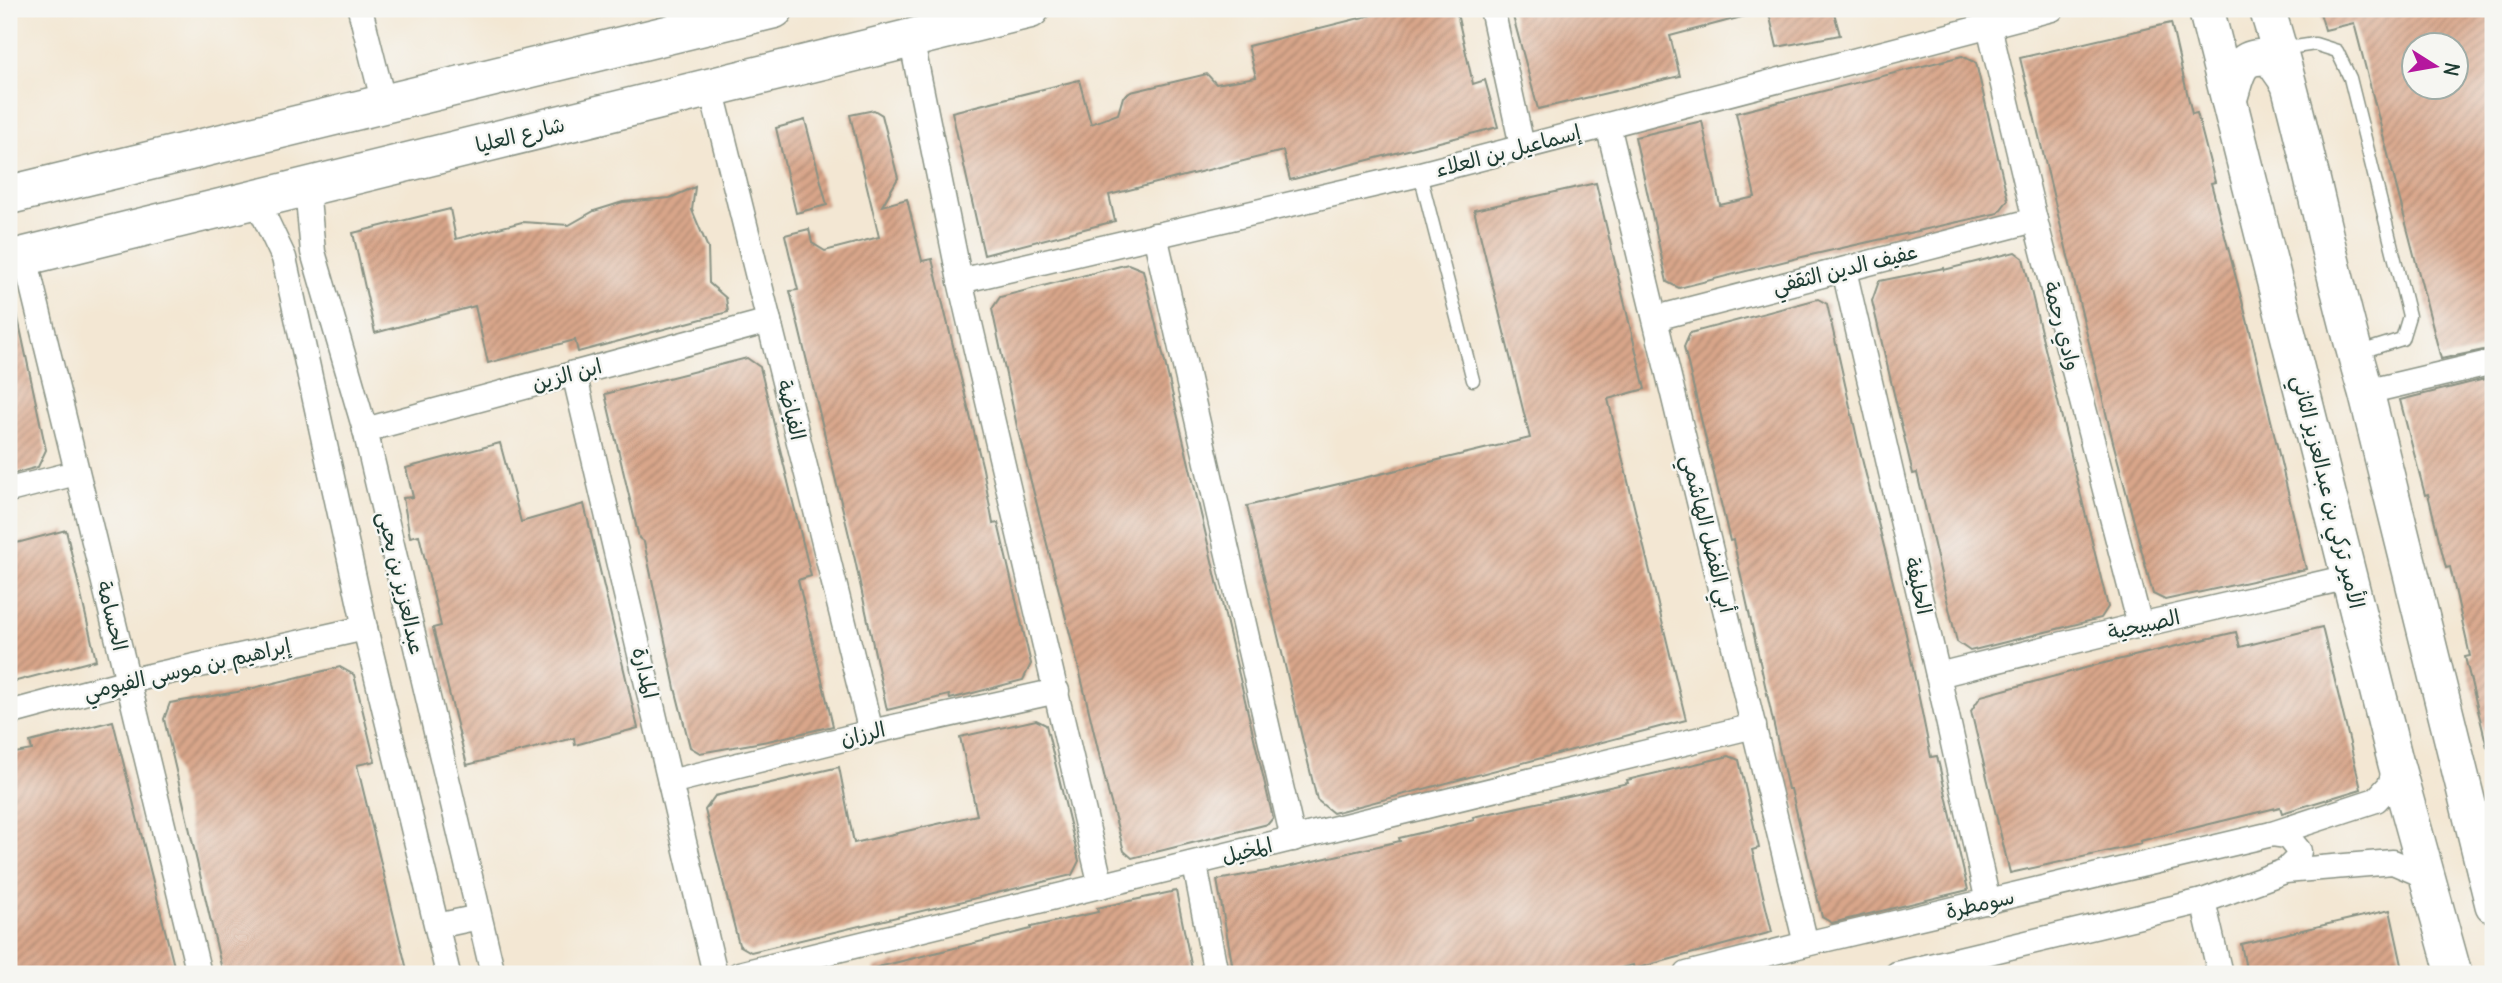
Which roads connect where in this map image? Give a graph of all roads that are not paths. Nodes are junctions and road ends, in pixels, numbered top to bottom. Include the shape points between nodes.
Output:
1 (359, 9) edge
2 (774, 9) edge
3 (1030, 9) edge
4 (1492, 9) edge
5 (2052, 9) edge
6 (2206, 9) edge
7 (2270, 20) edge
8 (1989, 26) junction
9 (911, 38) junction
10 (2287, 81) junction
11 (711, 88) junction
12 (2229, 100) junction
13 (384, 104) junction
14 (1608, 125) junction
15 (1521, 146) junction
16 (1420, 174) junction
17 (307, 188) junction
18 (9, 195) edge
19 (257, 201) junction
20 (2035, 220) junction
21 (1155, 235) junction
22 (313, 252) junction
23 (17, 258) edge
24 (284, 258) junction
25 (1844, 270) junction
26 (960, 281) junction
27 (1656, 318) junction
28 (769, 321) junction
29 (2355, 354) junction
30 (2493, 362) edge
31 (574, 373) junction
32 (1473, 380) dead end
33 (2366, 392) junction
34 (365, 430) junction
35 (76, 473) junction
36 (9, 490) edge
37 (2349, 577) junction
38 (2140, 625) junction
39 (365, 628) junction
40 (1938, 675) junction
41 (128, 681) junction
42 (1057, 691) junction
43 (9, 713) edge
44 (1754, 726) junction
45 (871, 732) junction
46 (2396, 765) junction
47 (670, 782) junction
48 (2272, 834) junction
49 (1293, 839) junction
50 (1195, 864) junction
51 (2285, 871) junction
52 (2428, 877) junction
53 (1101, 886) junction
54 (2203, 901) junction
55 (1988, 902) junction
56 (2493, 905) edge
57 (479, 918) junction
58 (437, 926) junction
59 (1806, 944) junction
60 (199, 974) edge
61 (448, 974) edge
62 (493, 974) edge
63 (715, 974) edge
64 (739, 974) edge
65 (1216, 974) edge
66 (1688, 974) edge
67 (1897, 974) edge
68 (2220, 974) edge
69 (2454, 974) edge

1 - 13 street
2 - 13 main road
3 - 9 main road, شارع العليا
4 - 15 street
5 - 8 street, إسماعيل بن العلاء
6 - 12 street, الأمير تركي بن عبدالعزيز الثاني
7 - 10 street
7 - 29 lane via 2295,47 2315,44 2337,51 2354,91 2409,316 2403,339
8 - 14 street, إسماعيل بن العلاء
8 - 20 street, وادي رحمة
9 - 11 main road, شارع العليا
9 - 26 street
10 - 12 street via 2271,58 2255,56 2244,61
10 - 29 street
11 - 17 main road, شارع العليا
11 - 28 street, الفياضة
12 - 37 street, الأمير تركي بن عبدالعزيز الثاني
13 - 18 main road
14 - 15 street, إسماعيل بن العلاء
14 - 27 street, أبي الفضل الهاشمي
15 - 16 street, إسماعيل بن العلاء
16 - 21 street, إسماعيل بن العلاء
16 - 32 lane
17 - 19 main road, شارع العليا
17 - 22 street, عبدالعزيز بن يحيى
19 - 23 main road, شارع العليا
19 - 24 street, عبدالعزيز بن يحيى
20 - 25 street, عفيف الدين الثقفي
20 - 38 street, وادي رحمة
21 - 26 street, إسماعيل بن العلاء
21 - 49 street
22 - 24 street
22 - 34 street, عبدالعزيز بن يحيى
23 - 35 street, الحسامة
24 - 39 street, عبدالعزيز بن يحيى
25 - 27 street, عفيف الدين الثقفي
25 - 40 street, الحليفة
26 - 42 street
27 - 44 street, أبي الفضل الهاشمي
28 - 31 street, ابن الزين
28 - 45 street, الفياضة
29 - 33 street
30 - 33 street
31 - 34 street, ابن الزين
31 - 47 street, المدارة
33 - 56 street
34 - 57 street, عبدالعزيز بن يحيى
35 - 36 street
35 - 41 street, الحسامة
37 - 38 street, الصبيحية
37 - 46 street, الأمير تركي بن عبدالعزيز الثاني
38 - 40 street, الصبيحية
39 - 41 street, إبراهيم بن موسى الفيومي
39 - 58 street, عبدالعزيز بن يحيى
40 - 55 street, الحليفة
41 - 43 street, إبراهيم بن موسى الفيومي
41 - 60 street, الحسامة
42 - 45 street, الرزان
42 - 53 street
44 - 49 street, المخيل
44 - 59 street, أبي الفضل الهاشمي
45 - 47 street, الرزان
46 - 48 street, سومطرة via 2390,785 2376,800
46 - 52 street, الأمير تركي بن عبدالعزيز الثاني
47 - 63 street, المدارة
48 - 51 street via 2287,836 2299,851
48 - 55 street, سومطرة
49 - 50 street, المخيل
50 - 53 street, المخيل
50 - 65 street
51 - 52 street via 2393,862
51 - 54 street
52 - 69 street, الأمير تركي بن عبدالعزيز الثاني
53 - 64 street, المخيل
54 - 67 street
54 - 68 street
55 - 59 street, سومطرة
57 - 58 street
57 - 62 street, عبدالعزيز بن يحيى
58 - 61 street, عبدالعزيز بن يحيى
59 - 66 street, سومطرة

